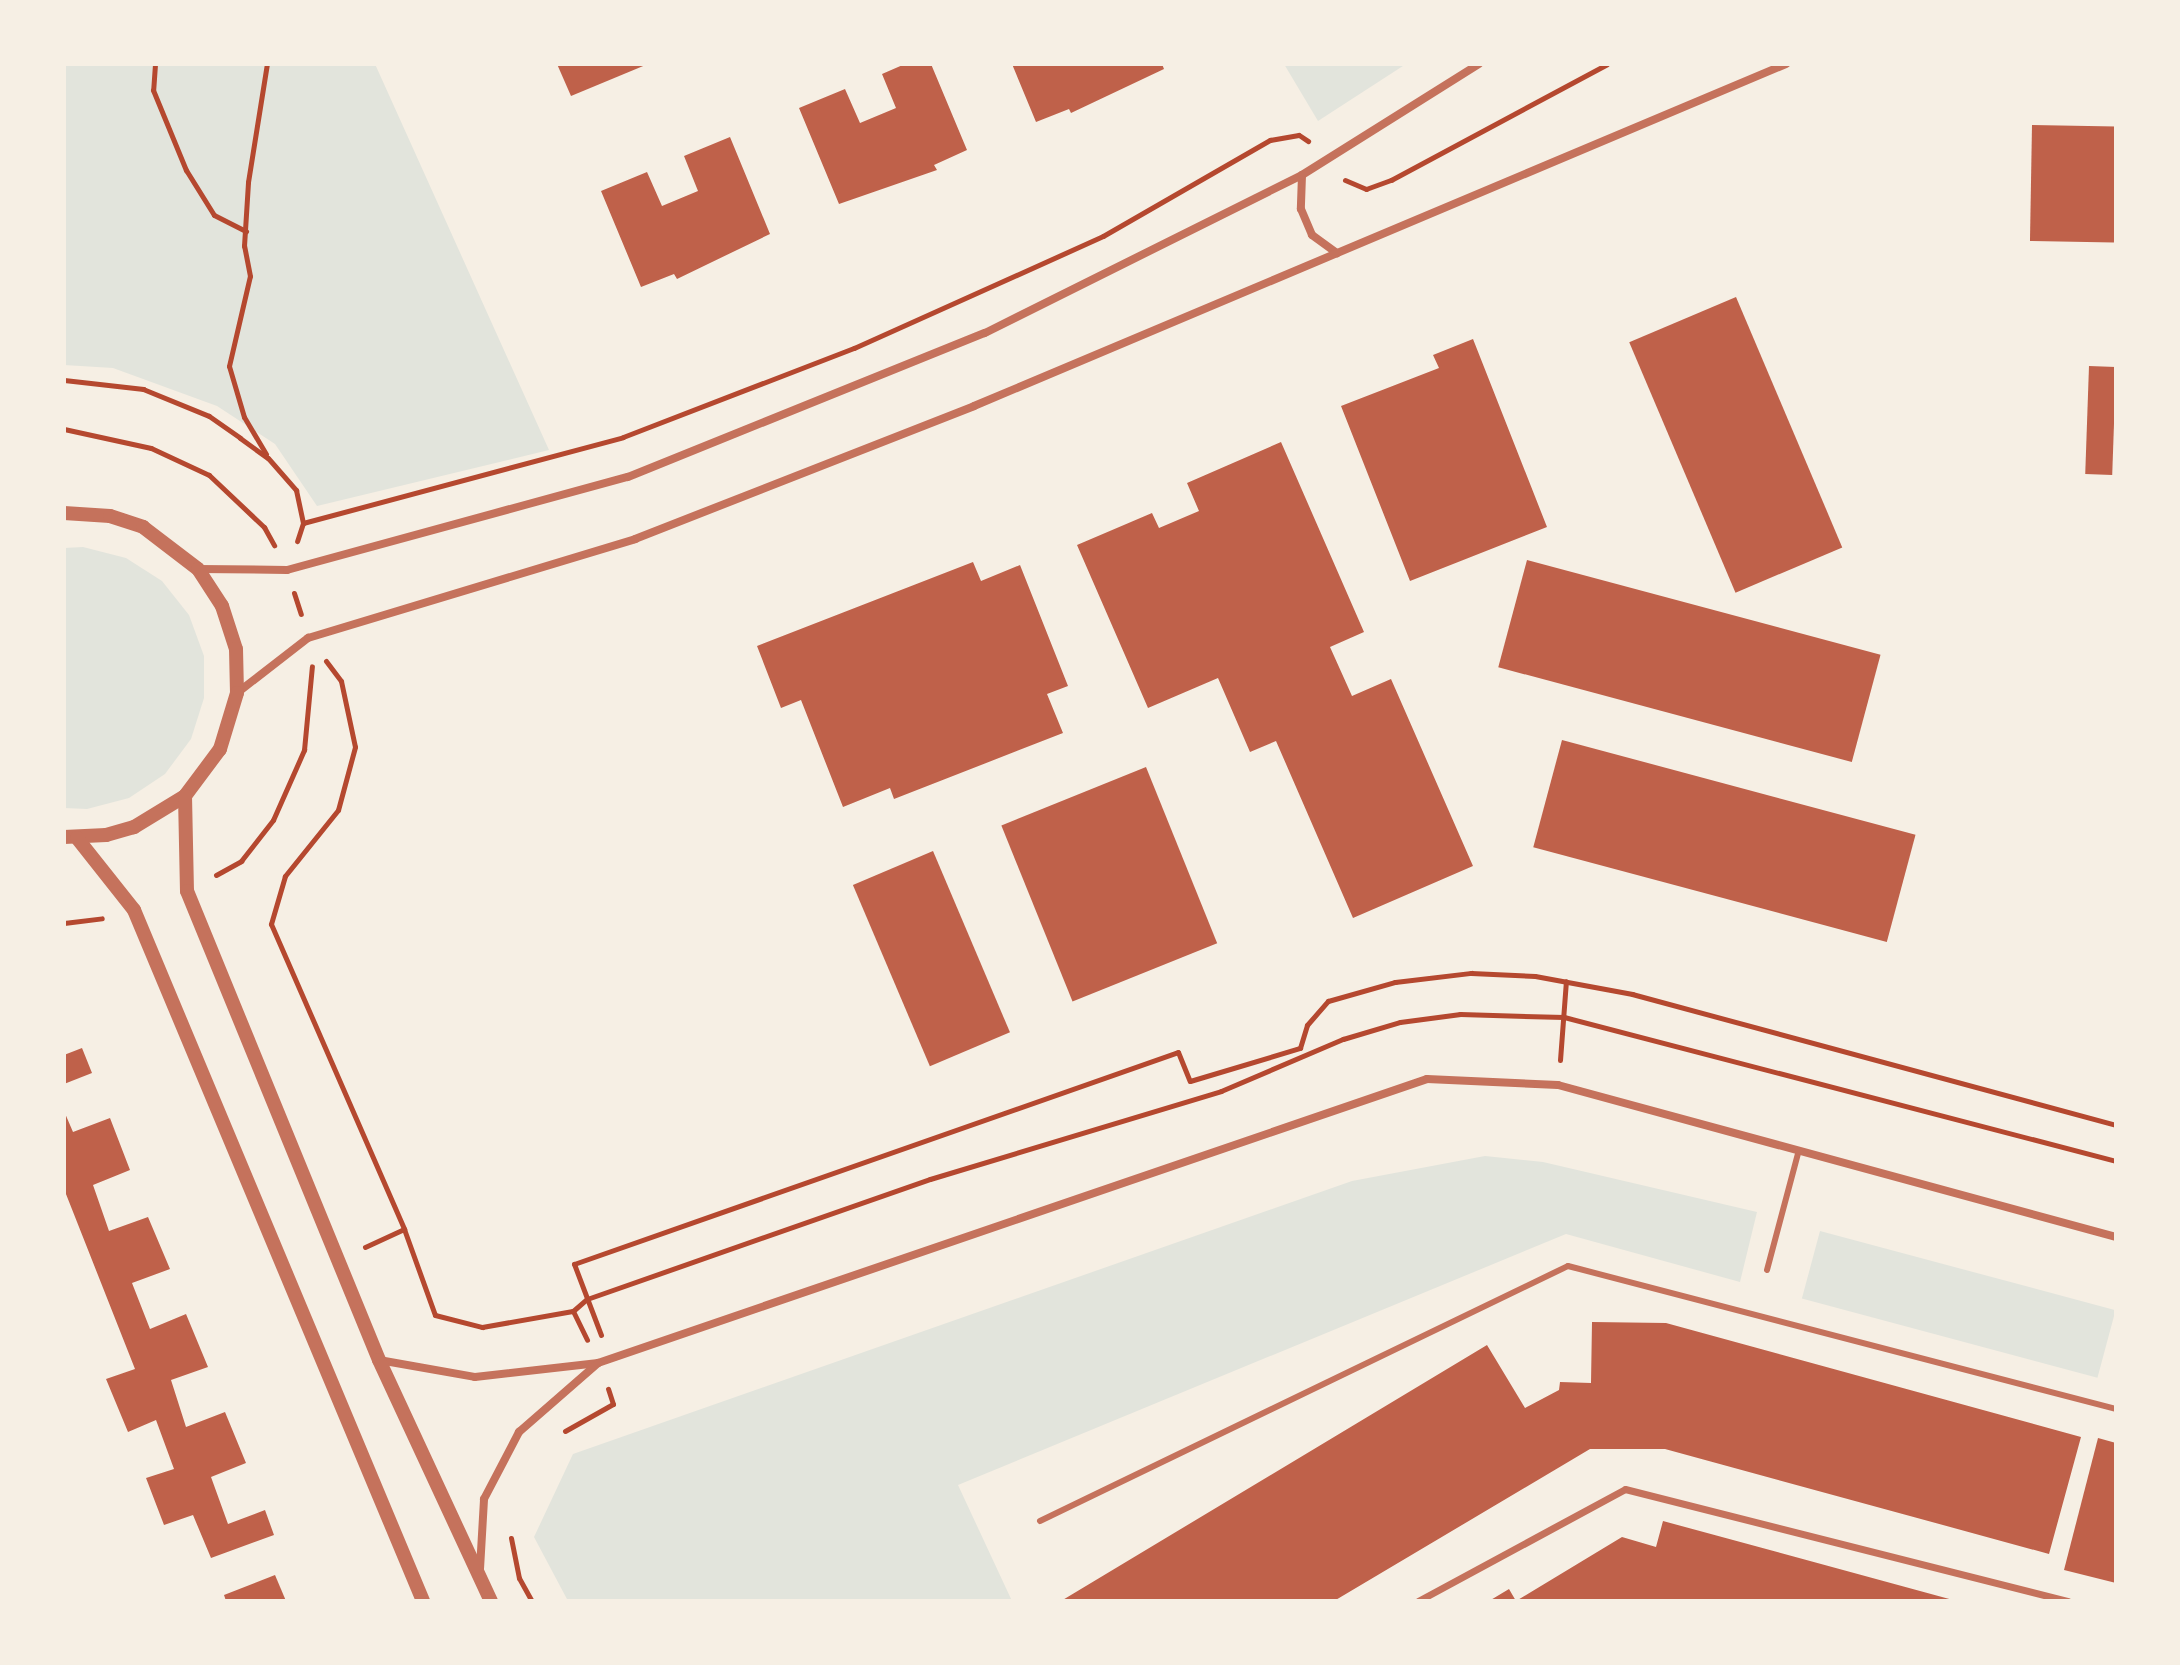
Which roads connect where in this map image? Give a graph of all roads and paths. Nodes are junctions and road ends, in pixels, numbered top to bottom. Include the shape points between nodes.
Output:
1 (155, 64) edge
2 (267, 64) edge
3 (1479, 64) edge
4 (1607, 64) edge
5 (1786, 64) edge
6 (1328, 159) junction
7 (1302, 175) junction
8 (246, 231) junction
9 (1337, 253) junction
10 (64, 380) edge
11 (64, 429) edge
12 (268, 458) junction
13 (64, 513) edge
14 (303, 523) junction
15 (198, 569) junction
16 (287, 570) junction
17 (308, 638) junction
18 (237, 693) junction
19 (185, 796) junction
20 (70, 838) edge
21 (187, 891) junction
22 (1566, 981) dead end
23 (1558, 1085) junction
24 (1799, 1150) junction
25 (2116, 1237) edge
26 (1767, 1270) dead end
27 (379, 1360) junction
28 (598, 1363) junction
29 (2116, 1409) edge
30 (556, 1436) dead end
31 (1040, 1521) dead end
32 (510, 1531) dead end
33 (479, 1582) junction
34 (423, 1601) edge
35 (491, 1601) edge
36 (532, 1601) edge
37 (1418, 1601) edge
38 (2068, 1601) edge

1 - 8 path via 153,90 186,170 214,215
2 - 8 path via 256,110
3 - 6 street
4 - 6 path via 1366,189 1344,180
5 - 9 street
6 - 7 street
6 - 14 path via 1299,135 1270,140 1103,236 854,348 623,437
7 - 9 street via 1301,209 1312,235
7 - 16 street via 985,333 628,477
8 - 12 path via 250,276 229,366 244,417
9 - 17 street via 974,406 635,539
10 - 12 path via 143,389 209,416
11 - 16 path via 151,448 209,475 264,527
12 - 14 path via 296,490
13 - 15 street via 110,516 143,527
14 - 16 path
15 - 16 street
15 - 18 street via 227,620 236,649
16 - 17 path
17 - 18 street
17 - 21 path via 314,675 304,750 273,820 241,861
17 - 28 path via 341,681 355,747 338,810 285,876 271,924 404,1229 435,1315 482,1327 573,1311
18 - 19 street via 220,749
19 - 20 street via 134,827
19 - 21 street
20 - 34 street via 134,910
21 - 27 street
22 - 23 path
23 - 24 street
23 - 28 street via 1427,1079
24 - 25 street
24 - 26 lane
27 - 28 street via 475,1377
27 - 33 street
28 - 30 path via 613,1404
28 - 33 street via 519,1432 484,1499
29 - 31 lane via 1568,1266
32 - 36 path via 519,1578
33 - 35 street
37 - 38 street via 1625,1489

